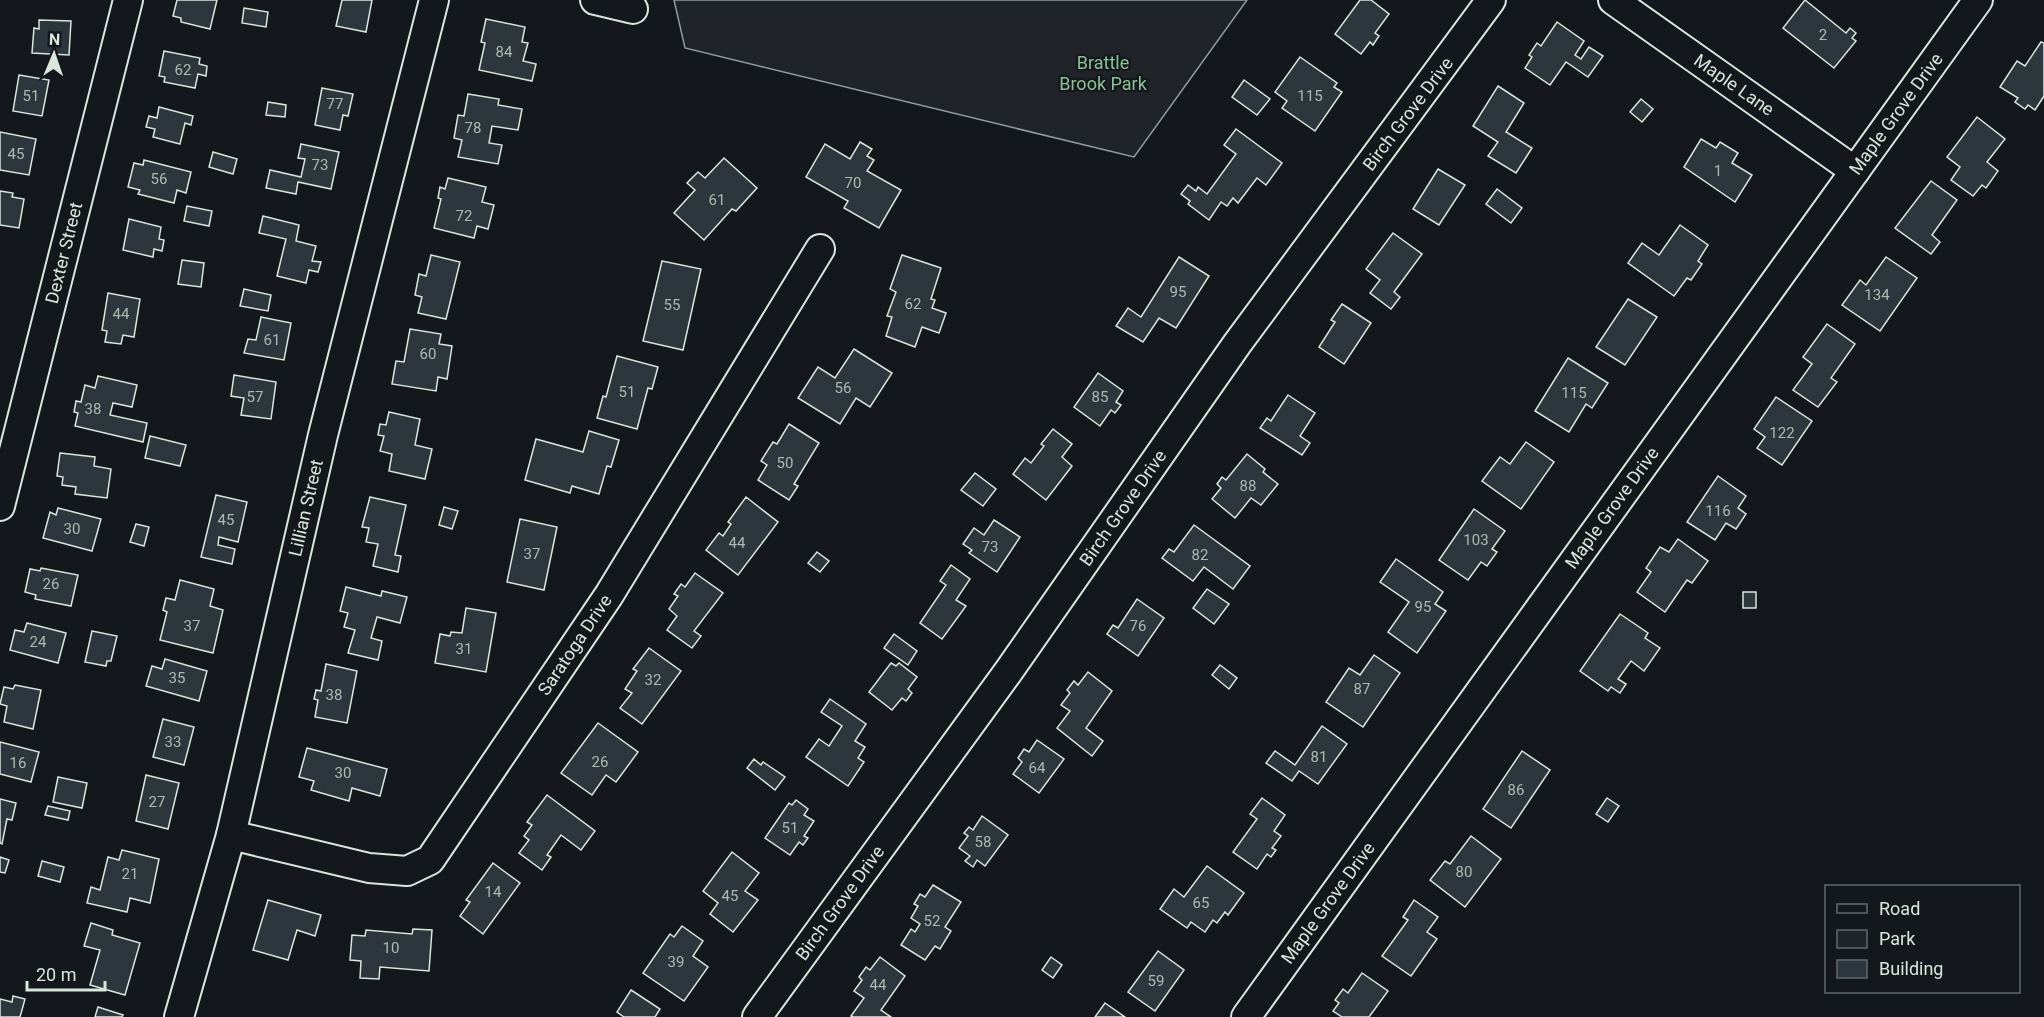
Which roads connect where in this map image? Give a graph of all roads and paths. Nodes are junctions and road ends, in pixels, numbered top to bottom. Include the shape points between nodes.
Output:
1 (128, 0) edge
2 (434, 0) edge
3 (594, 0) edge
4 (1491, 0) edge
5 (1613, 0) edge
6 (1978, 0) edge
7 (633, 9) dead end
8 (1855, 171) junction
9 (820, 249) dead end
10 (0, 506) edge
11 (231, 835) junction
12 (179, 1017) edge
13 (757, 1017) edge
14 (1246, 1017) edge

1 - 10 street, Dexter Street
2 - 11 street, Lillian Street via 323,435
3 - 7 street
4 - 13 street, Birch Grove Drive via 1237,344 1008,672
5 - 8 street, Maple Lane
6 - 8 street, Maple Grove Drive
8 - 14 street, Maple Grove Drive
9 - 11 street, Saratoga Drive via 609,595 430,860 407,871 369,868
11 - 12 street, Lillian Street

